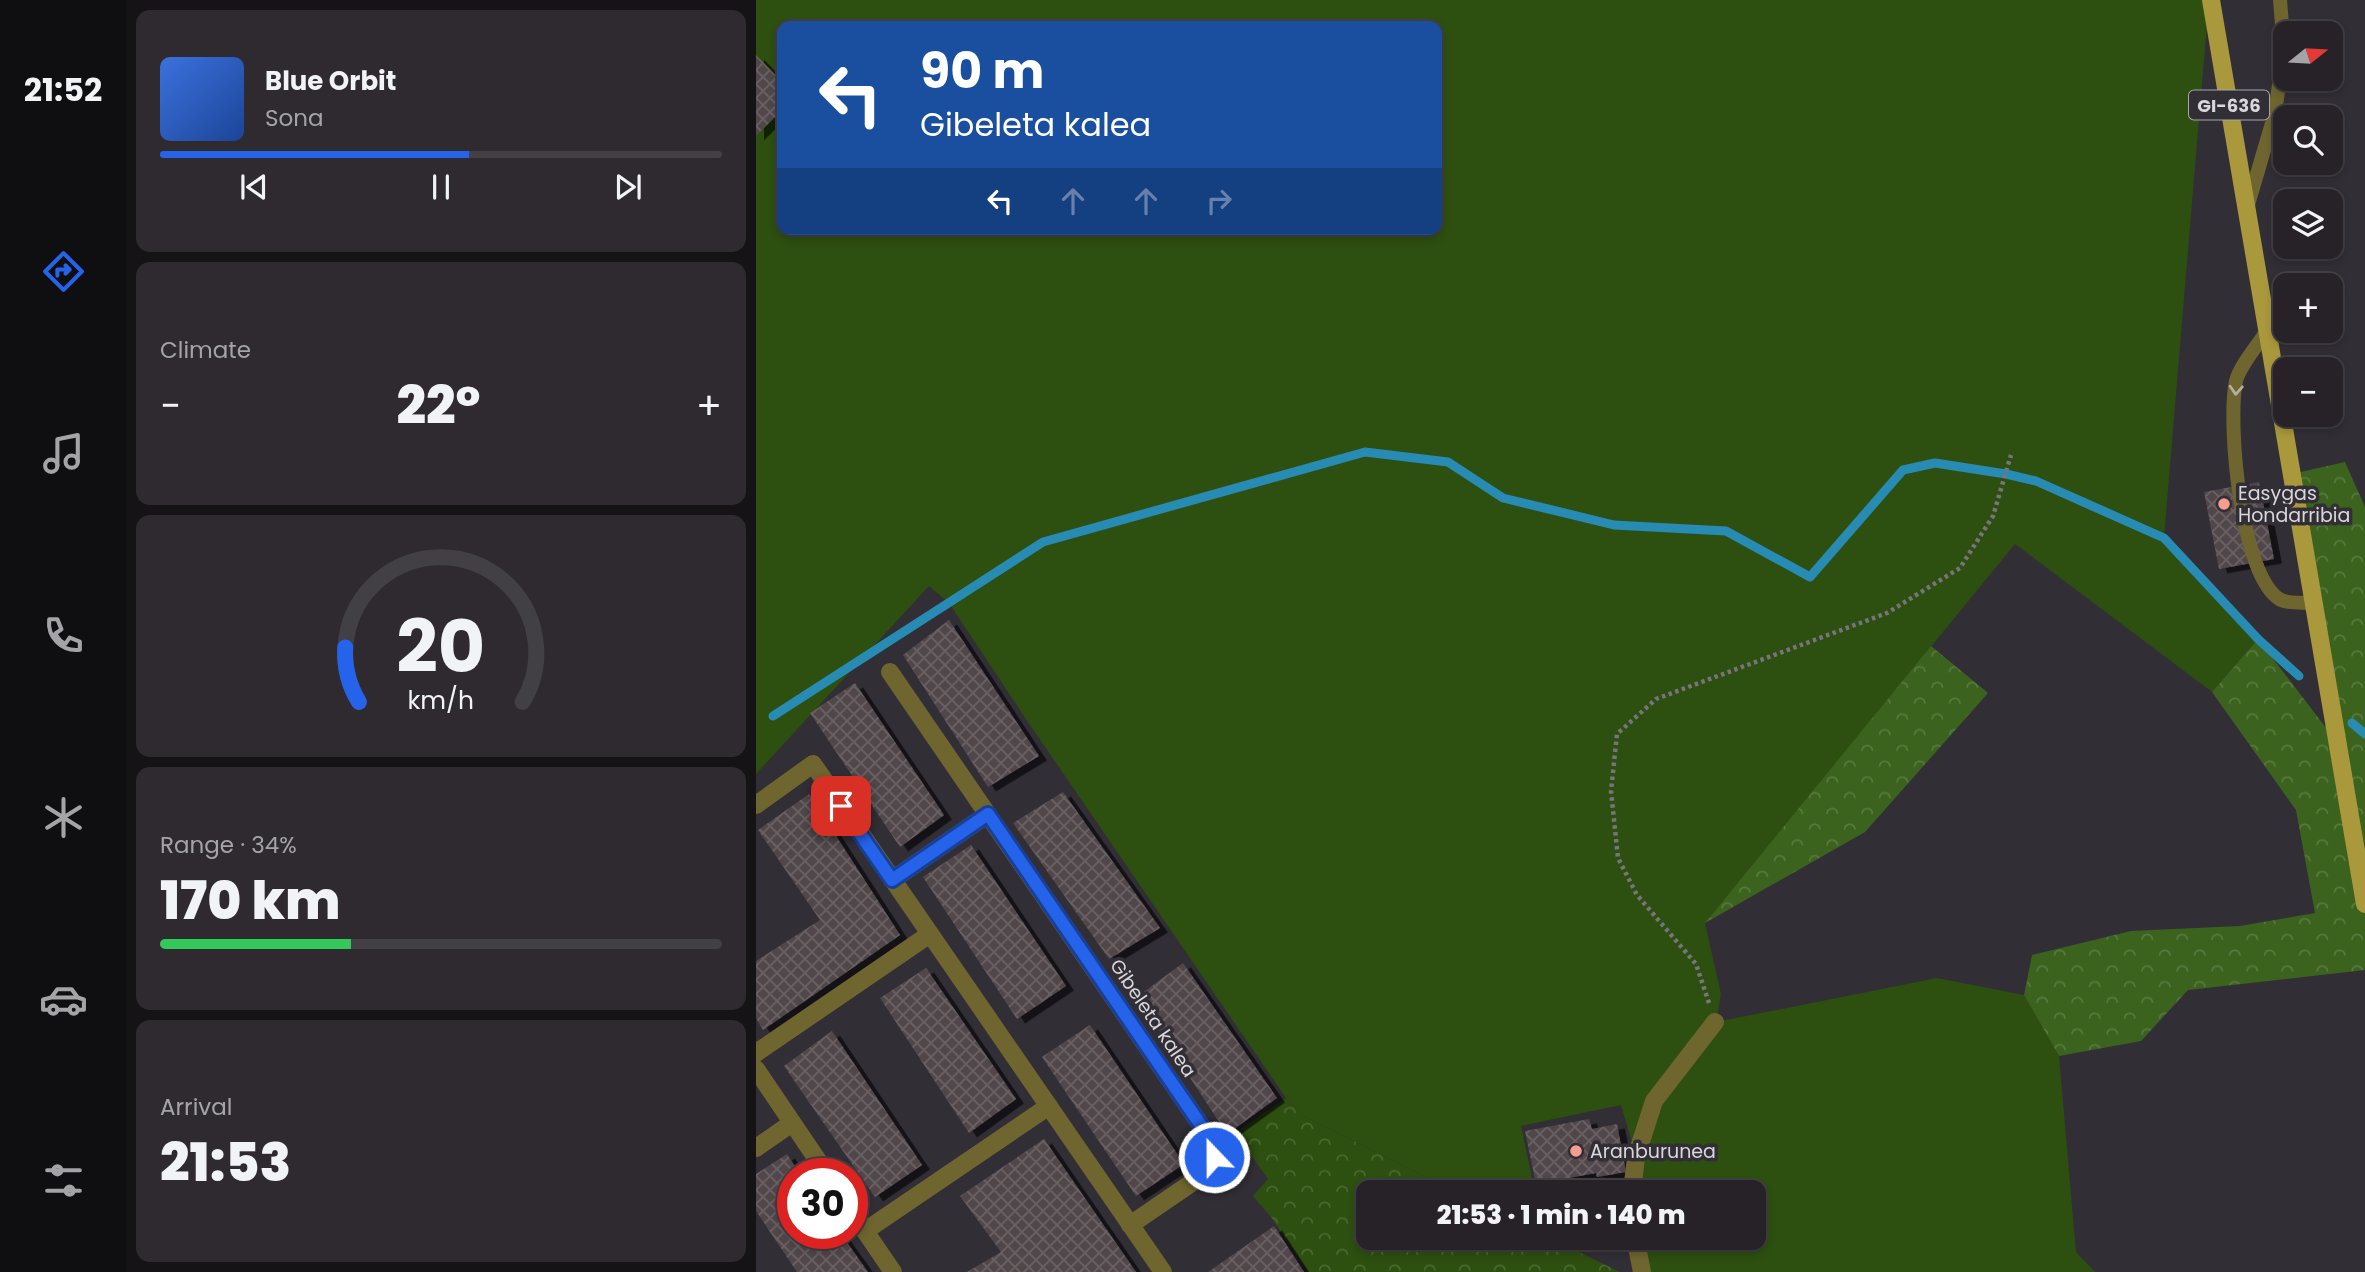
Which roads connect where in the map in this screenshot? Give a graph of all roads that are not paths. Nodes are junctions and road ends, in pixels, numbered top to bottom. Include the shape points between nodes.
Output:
1 (2211, 0) edge
2 (2280, 0) edge
3 (2246, 209) junction
4 (2267, 331) junction
5 (2313, 603) junction
6 (890, 672) dead end
7 (756, 804) edge
8 (988, 814) junction
9 (892, 880) junction
10 (2365, 904) edge
11 (930, 934) junction
12 (1715, 1022) road end
13 (756, 1054) edge
14 (756, 1069) edge
15 (1049, 1106) junction
16 (792, 1123) junction
17 (756, 1148) edge
18 (816, 1158) edge
19 (1633, 1180) edge
20 (1130, 1225) junction
21 (868, 1229) edge
22 (868, 1235) edge
23 (1638, 1250) edge
24 (893, 1272) edge
25 (1163, 1272) edge
26 (1642, 1272) edge

1 - 3 main road, GI-636
2 - 3 lane via 2284,49 2275,113
3 - 4 main road, GI-636
4 - 5 main road, GI-636
4 -> 5 lane via 2236,379 2234,454 2245,528 2264,585 2283,601
5 - 10 main road, GI-636
6 - 8 street, Gibeleta kalea
7 - 9 street via 813,764
8 - 9 street
8 - 20 street, Gibeleta kalea via 1211,1140 1214,1157 1209,1171
9 - 11 street
11 - 13 street
11 - 15 street
12 - 19 street via 1654,1101
14 - 16 street
15 - 20 street
15 - 21 street
16 - 17 street
16 - 18 street
20 - 25 street
22 - 24 street
23 - 26 street

